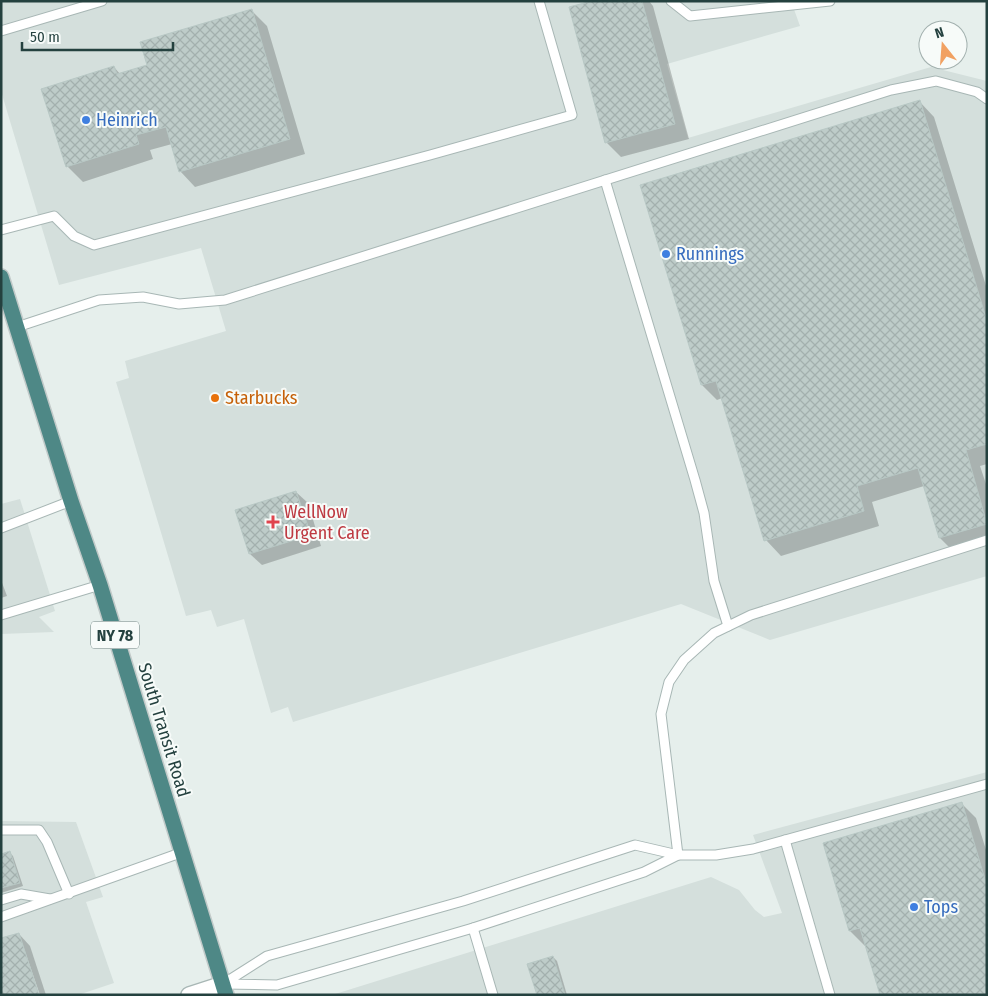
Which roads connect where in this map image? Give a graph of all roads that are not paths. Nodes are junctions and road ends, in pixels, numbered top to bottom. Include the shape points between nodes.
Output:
1 (102, 1) edge
2 (539, 1) edge
3 (672, 1) edge
4 (830, 1) edge
5 (1, 31) edge
6 (987, 99) edge
7 (605, 180) junction
8 (1, 230) edge
9 (1, 277) edge
10 (17, 327) junction
11 (71, 502) junction
12 (1, 528) edge
13 (987, 540) edge
14 (100, 585) junction
15 (1, 615) edge
16 (728, 626) junction
17 (987, 784) edge
18 (1, 830) edge
19 (785, 840) junction
20 (183, 852) junction
21 (678, 855) junction
22 (69, 894) junction
23 (52, 899) junction
24 (1, 900) edge
25 (1, 917) edge
26 (473, 928) junction
27 (225, 989) edge
28 (190, 995) edge
29 (493, 995) edge
30 (830, 995) edge

1 - 5 lane
2 - 8 lane via 572,114 94,244 74,236 54,216
3 - 4 lane via 690,16
6 - 7 lane via 977,92 936,81 891,90
7 - 10 lane via 225,300 179,304 144,297 99,300
7 - 16 lane via 695,480 704,513 714,581
9 - 10 highway, South Transit Road / NY 78
10 - 11 highway, South Transit Road / NY 78
11 - 12 lane
11 - 14 highway, South Transit Road / NY 78
13 - 16 lane via 751,615
14 - 15 lane
14 - 20 highway, South Transit Road / NY 78
16 - 21 lane via 714,633 684,660 669,682 661,714
17 - 19 lane
18 - 22 lane via 39,830
19 - 21 lane via 716,855
19 - 30 lane
20 - 22 lane
20 - 27 highway, South Transit Road / NY 78
21 - 26 lane via 644,872
21 - 27 lane via 635,845 463,901 267,956
22 - 23 lane
23 - 24 lane via 21,894
23 - 25 lane
26 - 27 lane via 277,985
26 - 29 lane
27 - 28 street

